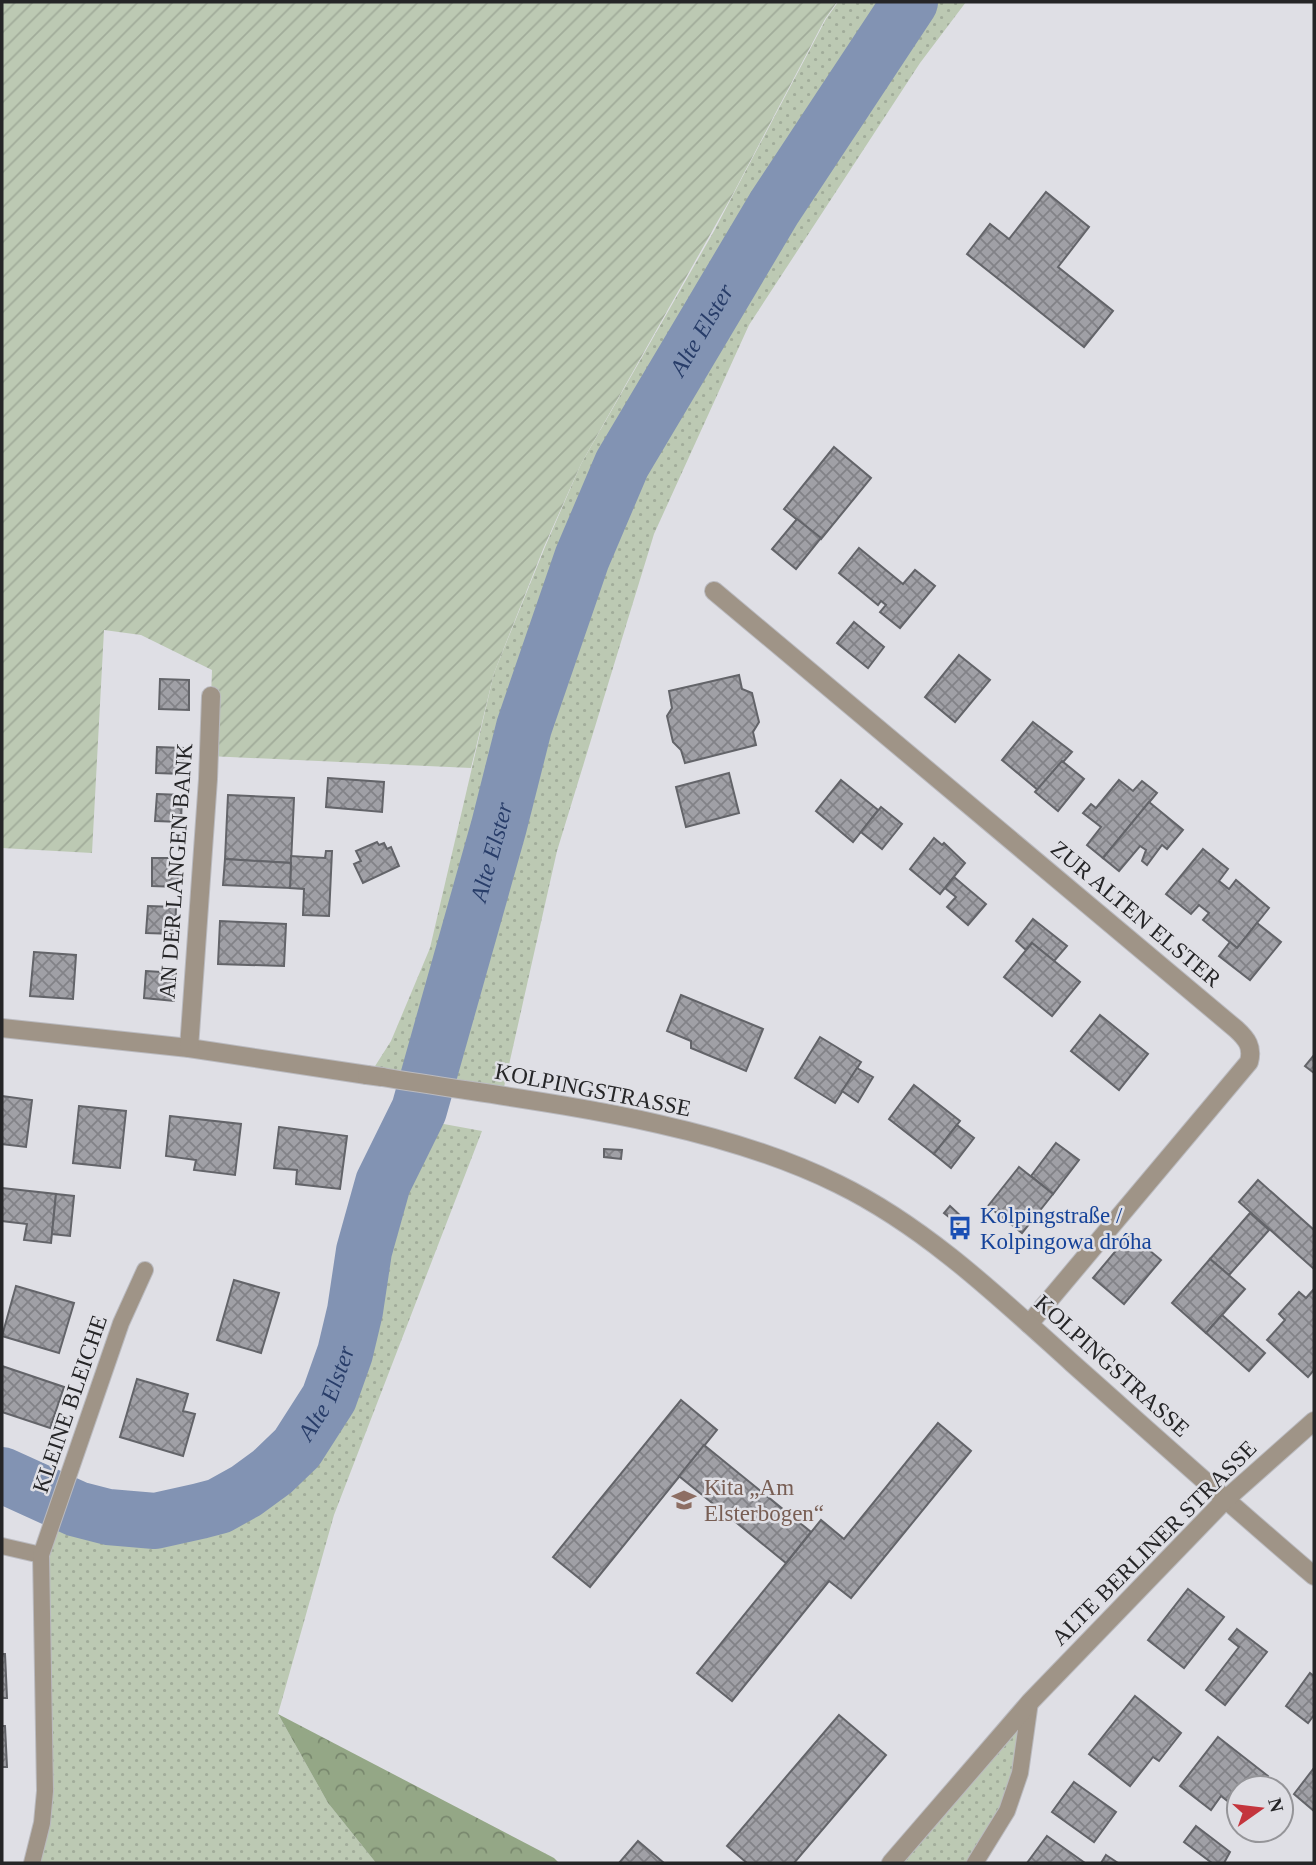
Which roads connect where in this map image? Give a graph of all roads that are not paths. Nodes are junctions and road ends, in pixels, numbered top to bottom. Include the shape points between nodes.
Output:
1 (713, 591) dead end
2 (211, 696) dead end
3 (2, 1028) edge
4 (189, 1048) junction
5 (145, 1270) dead end
6 (1029, 1324) junction
7 (1314, 1421) edge
8 (1225, 1500) junction
9 (2, 1546) edge
10 (41, 1555) junction
11 (1314, 1576) edge
12 (1030, 1702) junction
13 (32, 1863) edge
14 (891, 1863) edge
15 (975, 1863) edge

1 - 6 street, ZUR ALTEN ELSTER via 1249,1044 1249,1062
2 - 4 street, AN DER LANGEN BANK
3 - 4 street, KOLPINGSTRASSE
4 - 6 street, KOLPINGSTRASSE via 625,1116 758,1150 825,1178 901,1220
5 - 10 lane, KLEINE BLEICHE via 121,1323
6 - 8 street, KOLPINGSTRASSE
7 - 8 street, ALTE BERLINER STRASSE
8 - 11 street, KOLPINGSTRASSE
8 - 12 street, ALTE BERLINER STRASSE
9 - 10 lane
10 - 13 lane, KLEINE BLEICHE via 46,1791
12 - 14 street, ALTE BERLINER STRASSE
12 - 15 lane via 1023,1761 1007,1811

